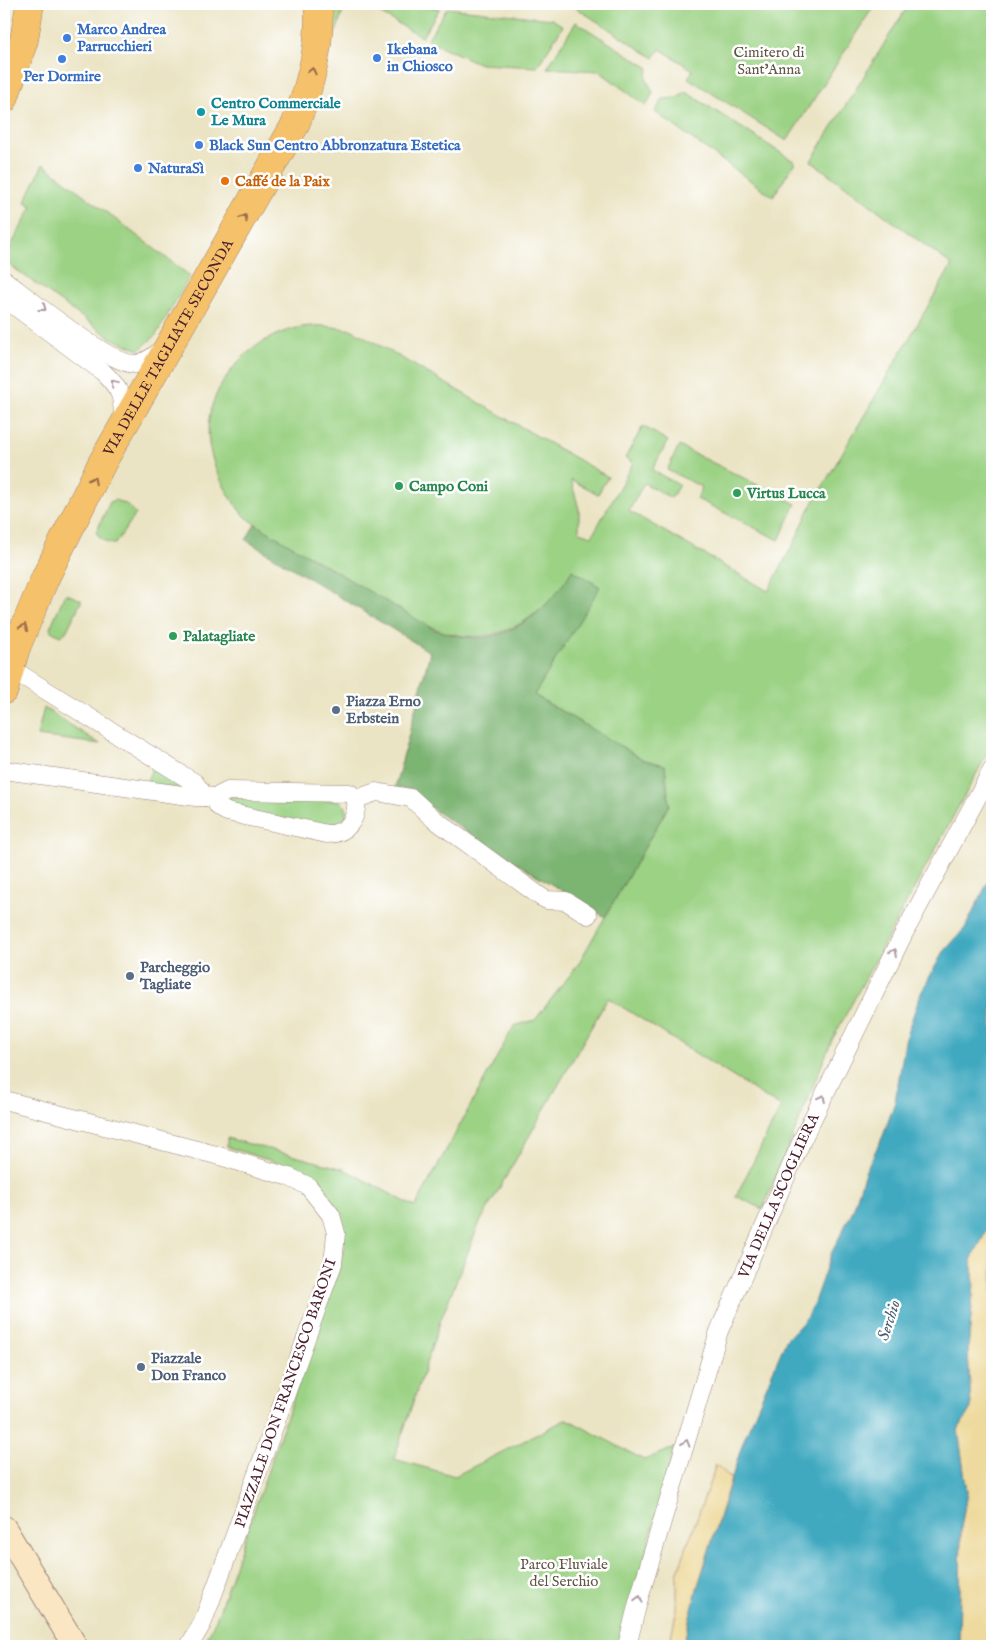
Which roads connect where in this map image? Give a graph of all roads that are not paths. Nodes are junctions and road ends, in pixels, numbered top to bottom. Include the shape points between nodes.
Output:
1 (30, 4) edge
2 (318, 4) edge
3 (4, 99) edge
4 (4, 280) edge
5 (4, 298) edge
6 (174, 339) junction
7 (123, 429) junction
8 (7, 679) edge
9 (4, 770) edge
10 (992, 770) edge
11 (210, 797) junction
12 (356, 799) junction
13 (588, 915) dead end
14 (4, 1100) edge
15 (4, 1528) edge
16 (75, 1646) edge
17 (189, 1646) edge
18 (627, 1646) edge

1 - 3 main road via 24,40
6 -> 2 main road, VIA DELLE TAGLIATE SECONDA via 295,125 316,54
4 -> 6 street via 92,344 124,362 136,364 147,360
7 -> 5 street via 122,401 117,386 104,372
6 - 7 main road, VIA DELLE TAGLIATE SECONDA
8 -> 7 main road, VIA DELLE TAGLIATE SECONDA via 46,576 102,462
8 - 11 street via 195,783
9 - 11 street
18 -> 10 street, VIA DELLA SCOGLIERA via 720,1331 802,1138 904,933
11 - 12 street via 228,791 350,793
11 - 12 street via 227,812 327,834 345,830 353,821
12 - 13 street via 376,792 411,798 434,819 541,897 566,901
14 - 17 street, PIAZZALE DON FRANCESCO BARONI via 289,1177 308,1186 331,1215 336,1233 333,1264 202,1624
15 - 16 main road

